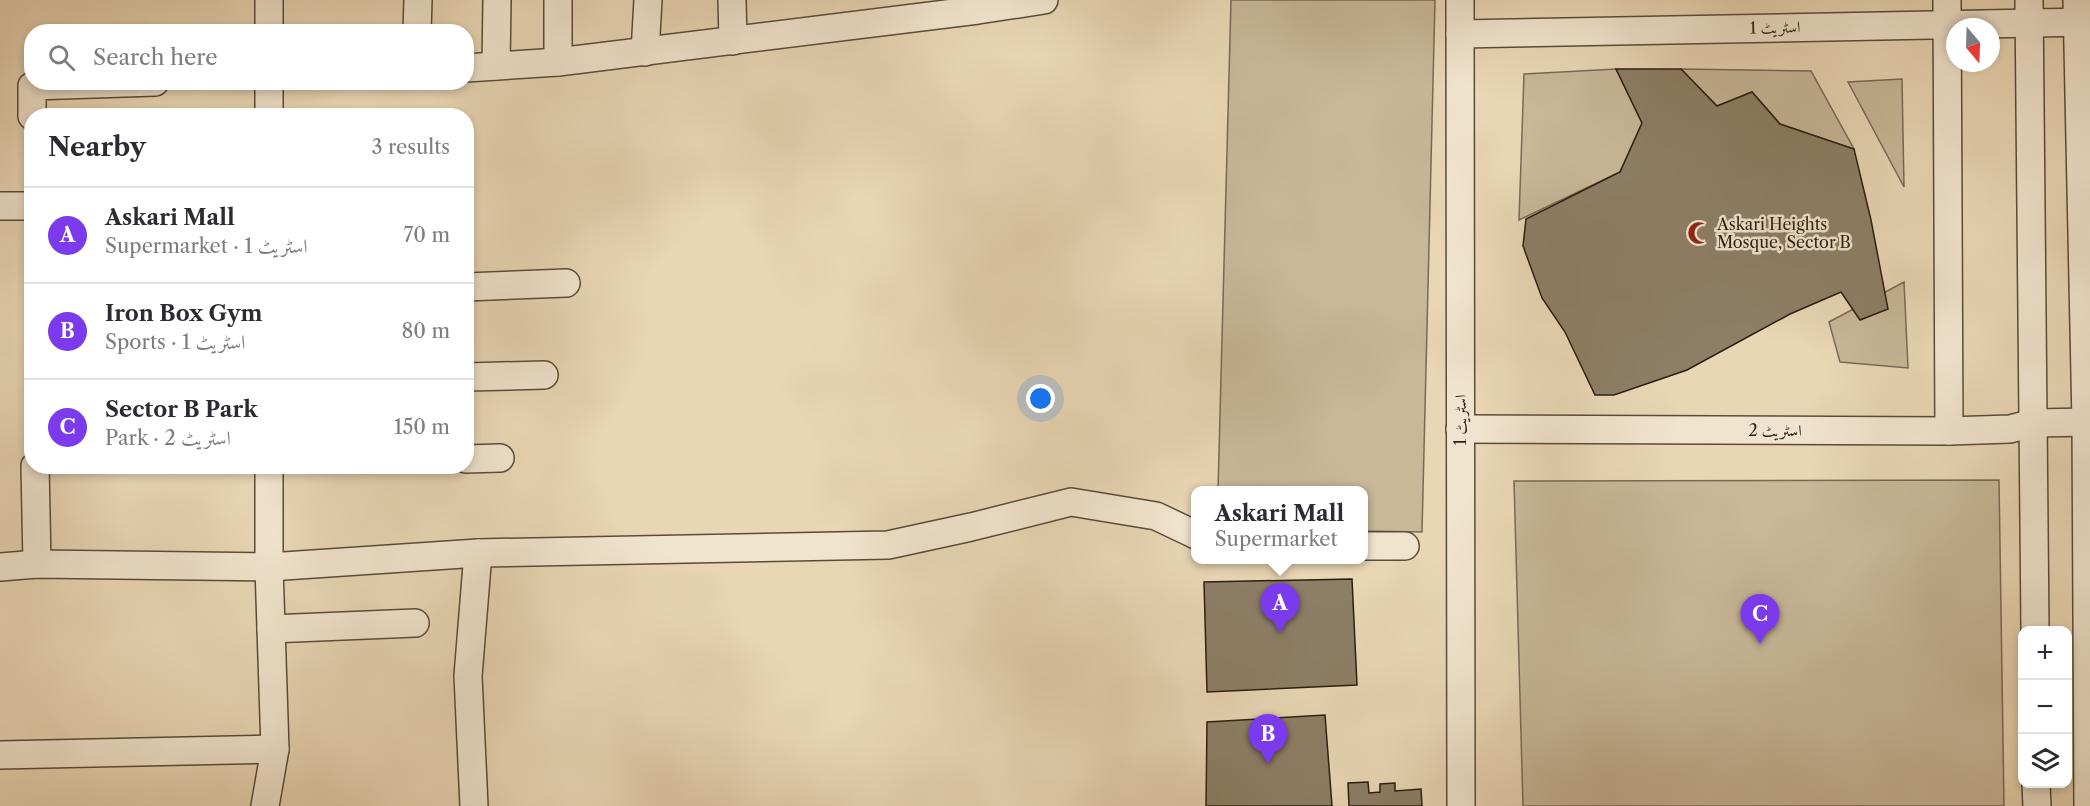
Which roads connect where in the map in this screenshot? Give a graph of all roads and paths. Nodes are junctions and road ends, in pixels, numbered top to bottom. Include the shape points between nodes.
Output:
1 (269, 0) edge
2 (418, 0) edge
3 (497, 0) edge
4 (558, 0) edge
5 (648, 0) edge
6 (732, 0) edge
7 (1044, 0) edge
8 (1460, 0) edge
9 (977, 5) edge
10 (2029, 11) edge
11 (1947, 12) edge
12 (2082, 15) edge
13 (269, 24) edge
14 (417, 24) edge
15 (1460, 34) junction
16 (733, 41) junction
17 (645, 52) junction
18 (558, 62) junction
19 (496, 66) junction
20 (474, 67) edge
21 (33, 90) edge
22 (269, 90) edge
23 (32, 108) edge
24 (269, 108) edge
25 (2085, 124) edge
26 (0, 206) edge
27 (24, 206) edge
28 (566, 283) dead end
29 (474, 287) edge
30 (544, 375) dead end
31 (474, 377) edge
32 (2088, 422) edge
33 (2033, 423) junction
34 (1460, 429) junction
35 (1949, 431) junction
36 (500, 458) dead end
37 (474, 459) edge
38 (35, 474) edge
39 (269, 474) edge
40 (1191, 533) edge
41 (1368, 546) edge
42 (1405, 546) dead end
43 (478, 553) junction
44 (36, 564) junction
45 (0, 567) edge
46 (269, 567) junction
47 (415, 623) dead end
48 (2035, 626) edge
49 (271, 629) junction
50 (2089, 723) edge
51 (275, 748) junction
52 (0, 755) edge
53 (2036, 788) edge
54 (265, 806) edge
55 (474, 806) edge
56 (1461, 806) edge
57 (2037, 806) edge
58 (2088, 806) edge

1 - 13 street
2 - 14 street
3 - 19 street
4 - 18 street
5 - 17 street
6 - 16 street
7 - 9 street
8 - 15 street, اسٹریٹ 1
9 - 16 street
10 - 11 street, اسٹریٹ 1
10 - 12 street, اسٹریٹ 1
10 - 33 street
11 - 15 street, اسٹریٹ 1
11 - 35 street
12 - 25 street
15 - 34 street, اسٹریٹ 1
16 - 17 street
17 - 18 street
18 - 19 street
19 - 20 street
21 - 23 street
22 - 24 street
25 - 32 street
26 - 27 street
28 - 29 street
30 - 31 street
32 - 33 street, اسٹریٹ 2
32 - 50 street
33 - 35 street, اسٹریٹ 2 via 2010,429
33 - 48 street
34 - 35 street, اسٹریٹ 2
34 - 56 street, اسٹریٹ 1
36 - 37 street
38 - 44 street
39 - 46 street
40 - 43 street via 1156,516 1071,502 888,545
41 - 42 street
43 - 46 street
43 - 55 street via 468,676
44 - 45 street
44 - 46 street
46 - 49 street
47 - 49 street
49 - 51 street
50 - 58 street
51 - 52 street
51 - 54 street
53 - 57 street

